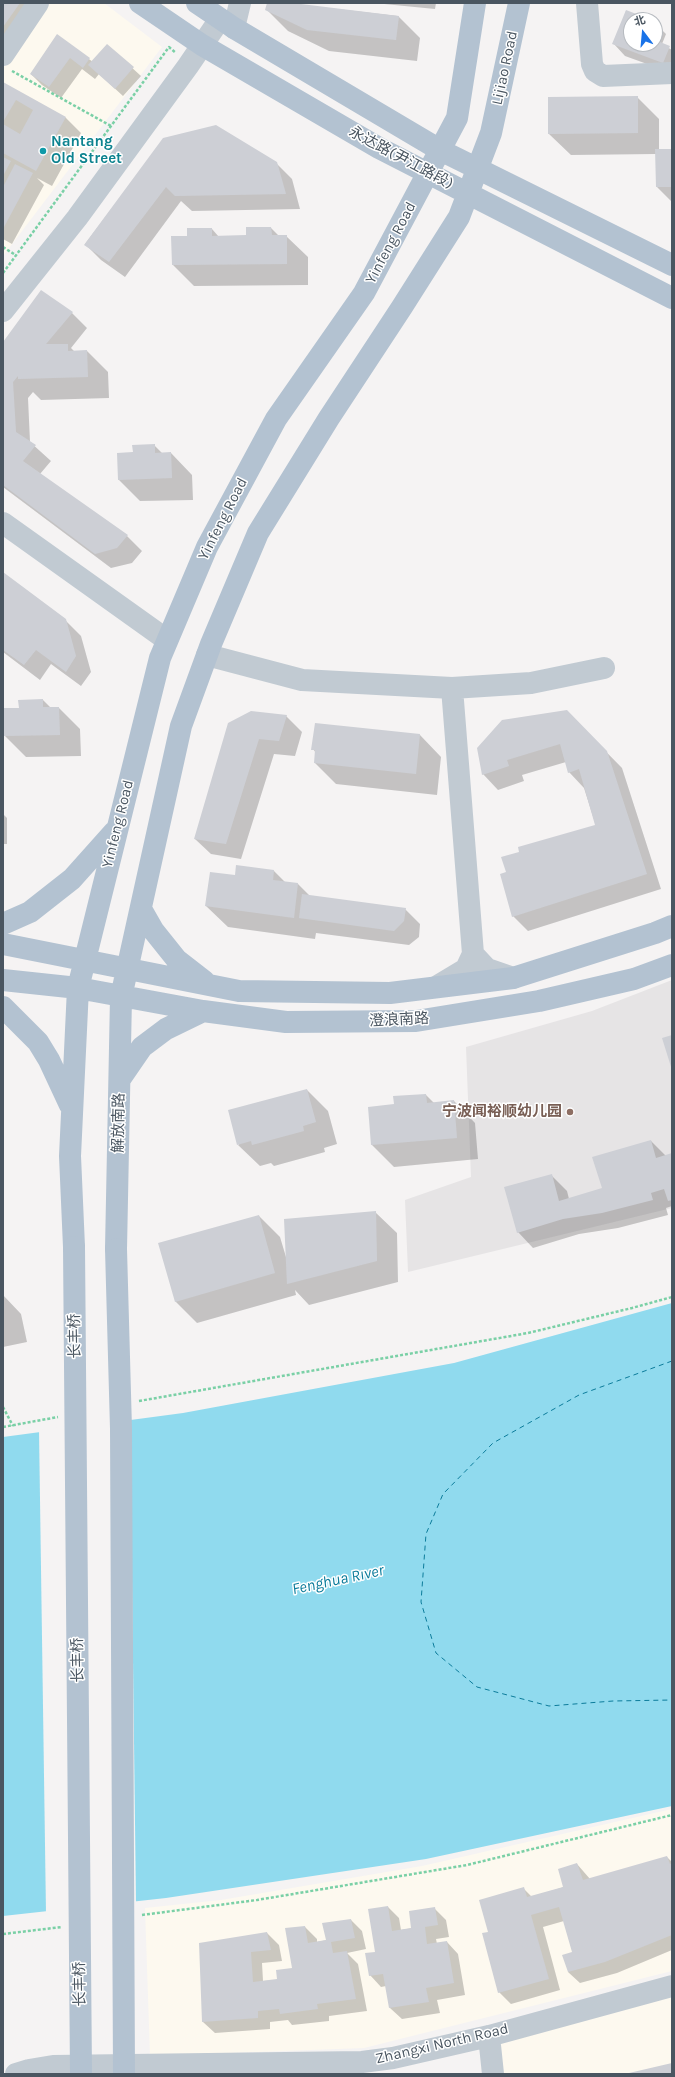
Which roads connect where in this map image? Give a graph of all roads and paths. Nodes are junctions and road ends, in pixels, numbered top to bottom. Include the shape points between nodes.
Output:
1 (38, 3) edge
2 (140, 3) edge
3 (197, 3) edge
4 (240, 3) edge
5 (475, 3) edge
6 (519, 3) edge
7 (587, 3) edge
8 (227, 23) junction
9 (202, 45) junction
10 (6, 62) edge
11 (188, 66) junction
12 (672, 73) edge
13 (111, 126) junction
14 (440, 150) junction
15 (478, 168) junction
16 (428, 173) junction
17 (468, 193) junction
18 (3, 247) edge
19 (17, 256) junction
20 (672, 265) edge
21 (3, 273) edge
22 (672, 298) edge
23 (3, 311) edge
24 (3, 523) edge
25 (168, 640) junction
26 (207, 655) junction
27 (604, 668) dead end
28 (452, 688) junction
29 (116, 830) junction
30 (141, 909) junction
31 (3, 924) edge
32 (672, 926) edge
33 (3, 944) edge
34 (473, 954) junction
35 (84, 960) junction
36 (672, 965) edge
37 (128, 968) junction
38 (513, 978) junction
39 (3, 980) edge
40 (208, 984) junction
41 (78, 988) junction
42 (436, 988) junction
43 (121, 997) junction
44 (3, 1007) edge
45 (203, 1012) junction
46 (120, 1079) junction
47 (72, 1108) junction
48 (672, 1297) edge
49 (135, 1402) dead end
50 (3, 1407) edge
51 (60, 1417) dead end
52 (13, 1426) junction
53 (3, 1427) edge
54 (672, 1815) edge
55 (139, 1916) dead end
56 (63, 1927) dead end
57 (3, 1934) edge
58 (672, 1986) edge
59 (488, 2036) junction
60 (16, 2074) edge
61 (81, 2074) edge
62 (124, 2074) edge
63 (493, 2074) edge

1 - 10 street
2 - 9 main road, 永达路(尹江路段)
3 - 8 main road, 永达路(尹江路段)
4 - 8 street
5 - 14 main road, Yinfeng Road via 457,118
6 - 15 main road, Lijiao Road via 491,133
7 - 12 street via 592,64 595,72 603,76
8 - 9 street
8 - 14 main road, 永达路(尹江路段)
9 - 11 street
9 - 16 main road, 永达路(尹江路段) via 379,148
10 - 13 path
11 - 13 path via 169,47
11 - 23 street via 77,218
13 - 19 path
14 - 15 main road, 永达路(尹江路段)
14 - 16 main road, Yinfeng Road
15 - 17 main road
15 - 20 main road, 永达路(尹江路段)
16 - 17 main road, 永达路(尹江路段)
16 - 25 main road, Yinfeng Road via 364,293 276,419 207,547
17 - 22 main road, 永达路(尹江路段)
17 - 26 main road via 459,217 258,533
18 - 19 path
19 - 21 path
24 - 25 street
25 - 29 main road, Yinfeng Road via 160,658
26 - 28 street via 302,680
26 - 30 main road via 181,726
27 - 28 street via 531,683
28 - 34 street
29 - 31 main road via 72,879 30,912
29 - 35 main road, Yinfeng Road
30 - 37 main road
30 - 40 main road via 153,930 178,960
32 - 38 main road, 澄浪南路
33 - 35 main road
34 - 38 street via 487,969
34 - 42 street via 466,969
35 - 37 main road
35 - 41 main road, Yinfeng Road
36 - 45 main road, 澄浪南路 via 634,979 546,999 416,1021 286,1022
37 - 40 main road, 澄浪南路
37 - 43 main road
38 - 42 main road, 澄浪南路
39 - 41 main road
40 - 42 main road, 澄浪南路 via 239,991 390,993
41 - 43 main road
41 - 47 main road, Yinfeng Road
43 - 45 main road, 澄浪南路
43 - 46 main road, 解放南路
44 - 47 main road via 38,1042
45 - 46 main road via 166,1028 142,1047
46 - 62 main road, 解放南路, bridge via 116,1249 121,1430
47 - 61 main road, 长丰桥, bridge via 70,1156 74,1247
48 - 49 path via 528,1333
50 - 52 path
51 - 52 path
52 - 53 path
54 - 55 path via 467,1865 257,1900
56 - 57 path
58 - 59 street, Zhangxi North Road
59 - 60 street, Zhangxi North Road via 393,2058 362,2062 53,2066
59 - 63 street

